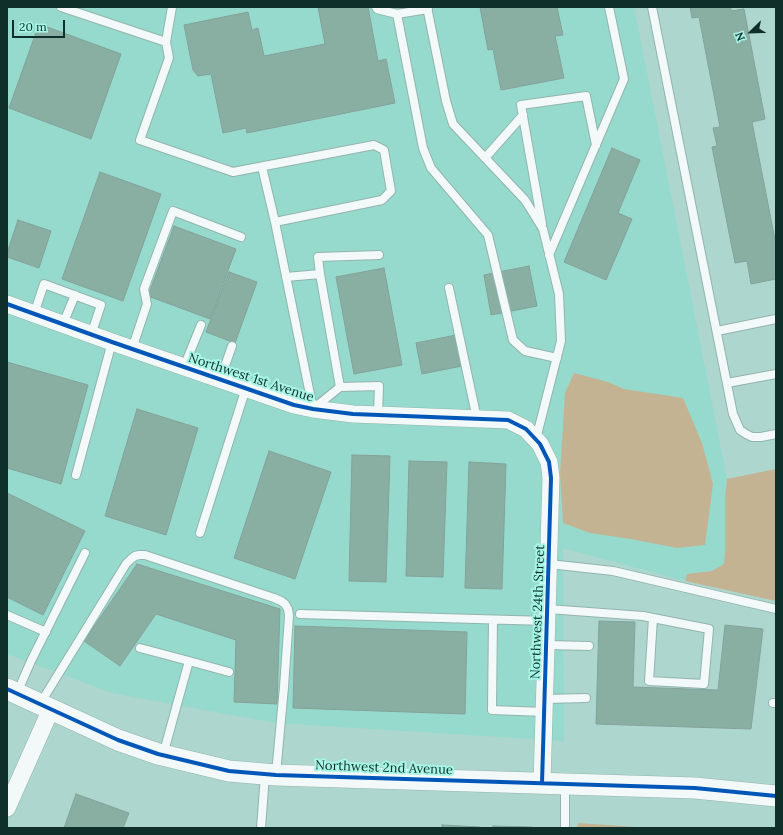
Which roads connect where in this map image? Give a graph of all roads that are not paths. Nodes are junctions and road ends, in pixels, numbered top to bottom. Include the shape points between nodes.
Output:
1 (61, 7) edge
2 (172, 7) edge
3 (376, 7) edge
4 (609, 7) edge
5 (652, 7) edge
6 (428, 8) edge
7 (397, 14) junction
8 (166, 42) junction
9 (522, 115) junction
10 (596, 145) junction
11 (485, 158) junction
12 (262, 167) junction
13 (275, 222) junction
14 (543, 229) junction
15 (241, 237) dead end
16 (379, 255) dead end
17 (549, 255) junction
18 (320, 274) junction
19 (286, 277) junction
20 (449, 288) dead end
21 (75, 295) junction
22 (7, 304) edge
23 (34, 314) junction
24 (776, 318) edge
25 (63, 324) junction
26 (201, 325) dead end
27 (717, 331) junction
28 (91, 334) junction
29 (112, 342) junction
30 (232, 346) dead end
31 (132, 349) junction
32 (557, 358) junction
33 (184, 367) junction
34 (776, 374) edge
35 (220, 380) junction
36 (727, 383) junction
37 (340, 386) junction
38 (246, 388) junction
39 (313, 409) junction
40 (378, 415) junction
41 (477, 419) junction
42 (776, 434) edge
43 (538, 442) junction
44 (76, 475) dead end
45 (200, 533) dead end
46 (85, 553) dead end
47 (549, 564) junction
48 (776, 609) edge
49 (300, 614) dead end
50 (547, 615) junction
51 (7, 616) edge
52 (654, 618) junction
53 (493, 620) junction
54 (46, 632) junction
55 (547, 645) junction
56 (589, 646) dead end
57 (140, 648) dead end
58 (189, 661) junction
59 (229, 672) dead end
60 (12, 692) edge
61 (586, 698) dead end
62 (545, 705) junction
63 (45, 707) junction
64 (163, 755) junction
65 (270, 774) junction
66 (542, 783) junction
67 (565, 784) junction
68 (776, 796) edge
69 (7, 808) edge
70 (260, 828) edge
71 (565, 828) edge

1 - 8 lane
2 - 8 lane
3 - 7 lane
4 - 10 lane via 624,79
5 - 27 lane
6 - 7 lane
6 - 11 lane via 453,124
7 - 32 lane via 423,148 431,168 488,235 513,340 525,351
8 - 12 lane via 169,58 140,140 233,172
9 - 10 lane via 521,105 586,96
9 - 11 lane
9 - 14 lane
10 - 17 lane
11 - 14 lane via 525,200
12 - 13 lane
12 - 13 lane via 374,145 384,150 391,191 382,200
13 - 19 lane
14 - 17 lane
15 - 31 lane via 173,211 144,289 147,304
16 - 18 lane via 318,257
17 - 32 lane via 559,294 561,342
18 - 19 lane
18 - 37 lane
19 - 39 lane
20 - 41 lane
21 - 23 lane via 44,284
21 - 25 lane
21 - 28 lane via 101,305
22 - 23 street, Northwest 1st Avenue
23 - 25 street, Northwest 1st Avenue
24 - 27 lane
25 - 28 street, Northwest 1st Avenue
26 - 33 lane
27 - 36 lane
28 - 29 street, Northwest 1st Avenue
29 - 31 street, Northwest 1st Avenue
29 - 44 lane
30 - 35 lane
31 - 33 street, Northwest 1st Avenue
32 - 43 lane
33 - 35 street, Northwest 1st Avenue
34 - 36 lane
35 - 38 street, Northwest 1st Avenue
36 - 42 lane via 733,414 740,430 752,437
37 - 39 lane
37 - 40 lane via 378,386
38 - 39 street, Northwest 1st Avenue
38 - 45 lane
39 - 40 street, Northwest 1st Avenue
40 - 41 street, Northwest 1st Avenue
41 - 43 street, Northwest 1st Avenue via 508,420 526,429
43 - 47 street, Northwest 24th Street via 549,462 552,478
46 - 54 lane
47 - 48 lane via 613,571
47 - 50 street, Northwest 24th Street
49 - 53 lane
50 - 52 lane
50 - 53 lane
50 - 55 street, Northwest 24th Street
51 - 54 lane
52 - 52 lane via 709,629 704,684 648,681
53 - 62 lane via 492,710
54 - 60 lane
55 - 56 lane
55 - 62 street, Northwest 24th Street
57 - 58 lane
58 - 59 lane
58 - 64 lane
60 - 63 street, Northwest 2nd Avenue
61 - 62 lane
62 - 66 street, Northwest 24th Street
63 - 64 street, Northwest 2nd Avenue via 118,740
63 - 65 lane via 126,564 135,556 145,555 281,600 288,609 284,686
63 - 69 street
64 - 65 street, Northwest 2nd Avenue via 228,771
65 - 66 street, Northwest 2nd Avenue
65 - 70 lane
66 - 67 street, Northwest 2nd Avenue
67 - 68 street, Northwest 2nd Avenue via 695,788
67 - 71 lane

